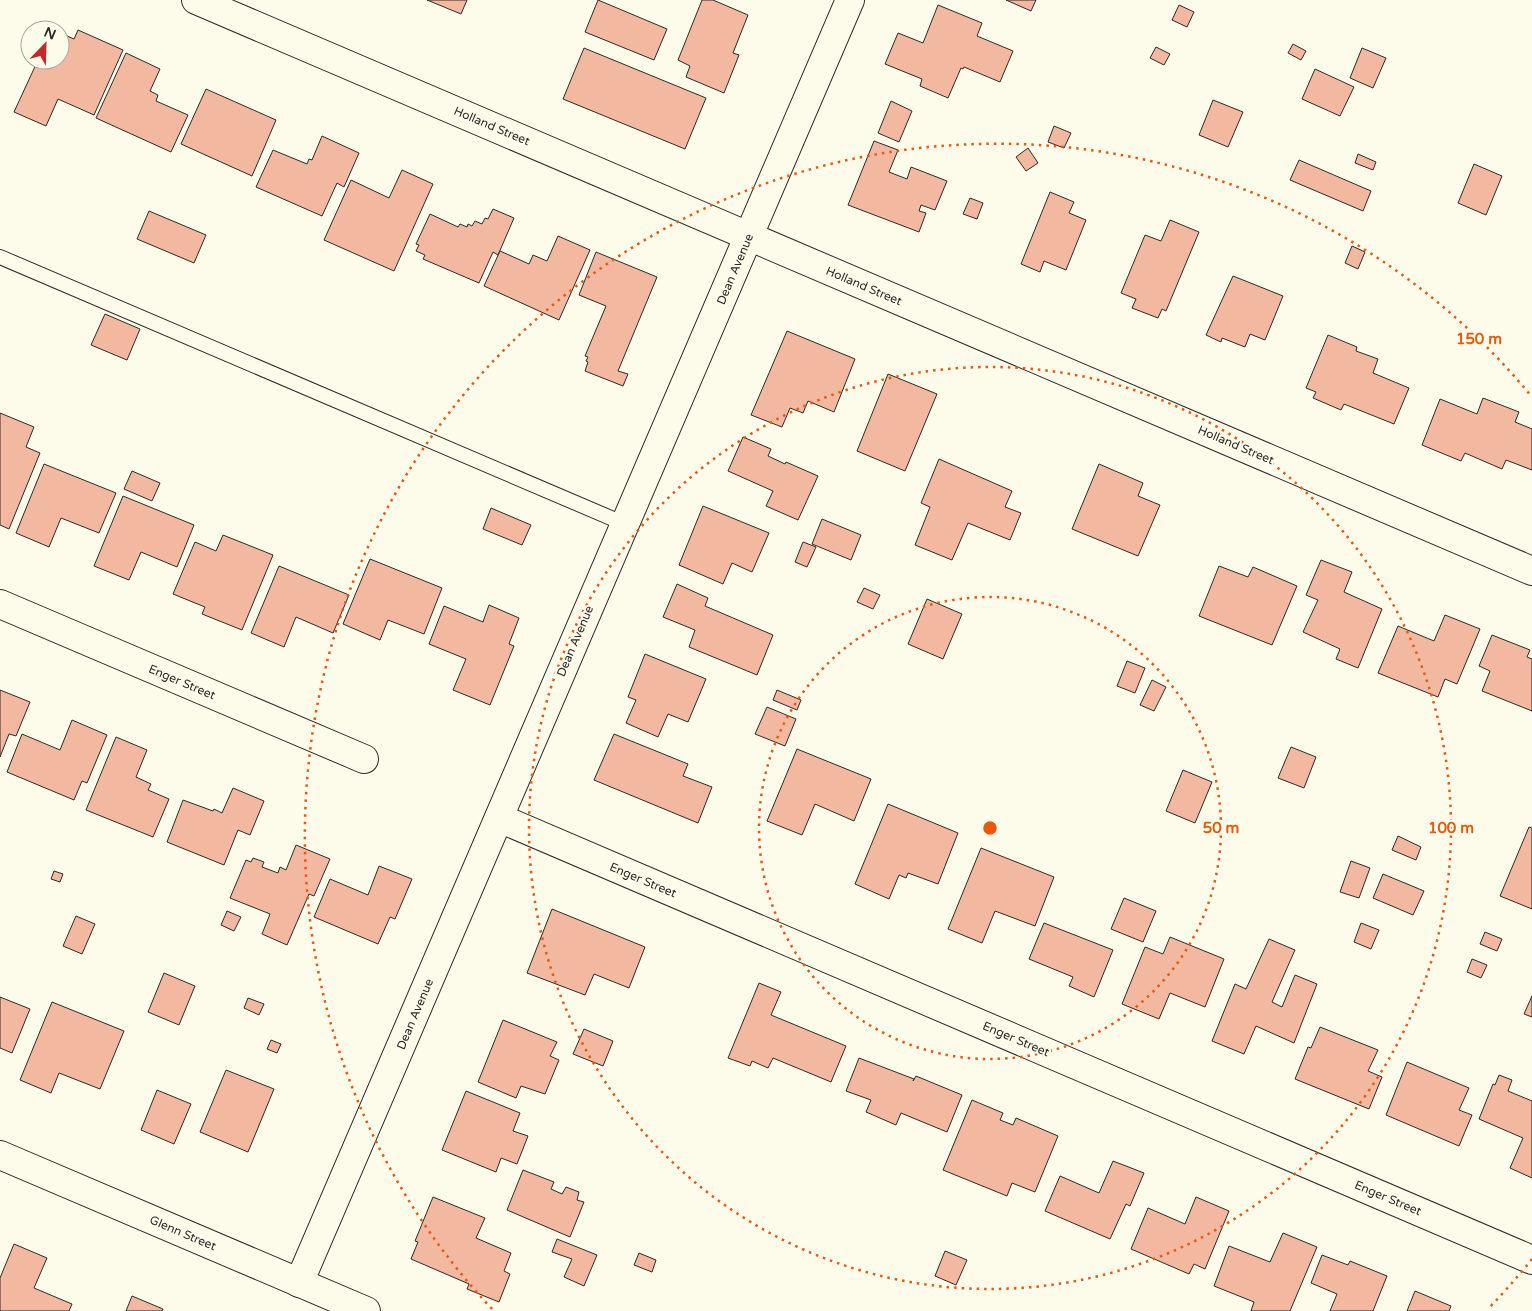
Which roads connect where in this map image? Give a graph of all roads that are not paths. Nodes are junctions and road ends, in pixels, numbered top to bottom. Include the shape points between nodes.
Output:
1 (196, 0) edge
2 (850, 0) edge
3 (749, 236) junction
4 (0, 257) edge
5 (625, 524) junction
6 (1532, 571) edge
7 (0, 604) edge
8 (364, 759) dead end
9 (499, 818) junction
10 (0, 1155) edge
11 (1532, 1260) edge
12 (300, 1283) junction
13 (366, 1311) edge

1 - 3 street, Holland Street
2 - 3 street, Dean Avenue
3 - 5 street, Dean Avenue
3 - 6 street, Holland Street
4 - 5 lane
5 - 9 street, Dean Avenue
7 - 8 street, Enger Street
9 - 11 street, Enger Street
9 - 12 street, Dean Avenue
10 - 12 street, Glenn Street
12 - 13 street, Glenn Street

